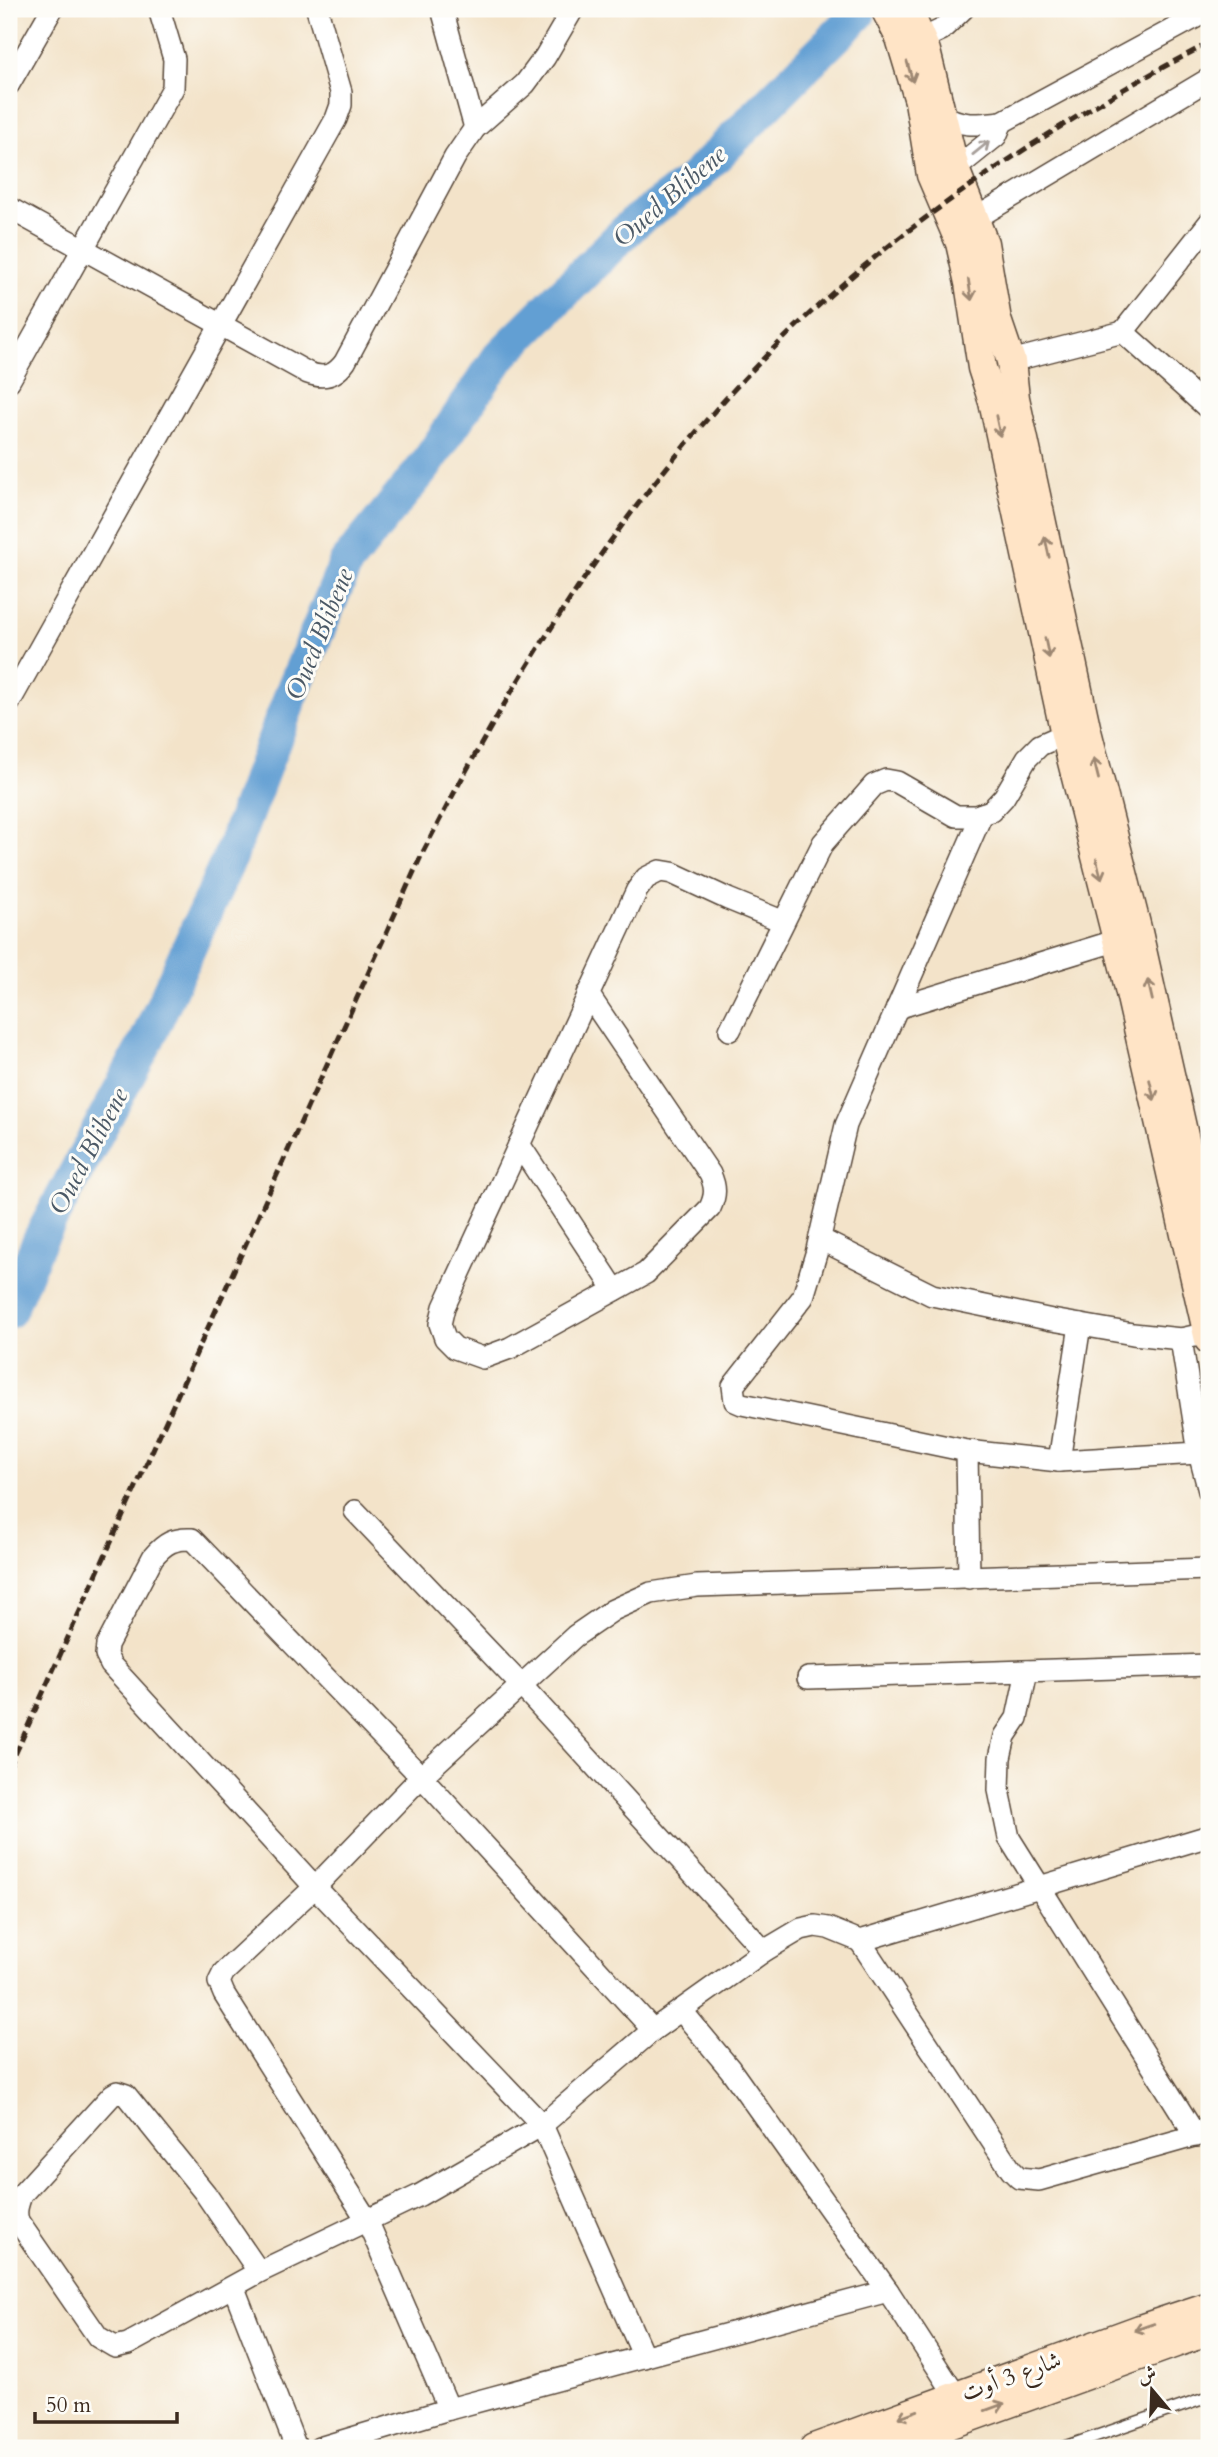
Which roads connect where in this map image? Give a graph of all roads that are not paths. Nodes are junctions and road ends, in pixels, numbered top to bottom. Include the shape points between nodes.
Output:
1 (52, 9) edge
2 (159, 9) edge
3 (317, 9) edge
4 (442, 9) edge
5 (573, 9) edge
6 (885, 9) edge
7 (908, 9) edge
8 (963, 9) edge
9 (1209, 10) edge
10 (922, 39) junction
11 (1209, 79) edge
12 (9, 84) edge
13 (942, 114) junction
14 (1002, 122) junction
15 (475, 128) junction
16 (954, 169) junction
17 (9, 208) edge
18 (976, 218) junction
19 (1209, 223) edge
20 (83, 249) junction
21 (220, 326) junction
22 (1123, 332) junction
23 (1011, 362) junction
24 (982, 368) junction
25 (9, 381) edge
26 (1209, 409) edge
27 (9, 703) edge
28 (1065, 734) junction
29 (982, 814) junction
30 (782, 921) junction
31 (1124, 937) junction
32 (589, 993) junction
33 (897, 1008) junction
34 (730, 1030) dead end
35 (519, 1144) junction
36 (820, 1239) junction
37 (1209, 1247) edge
38 (615, 1290) junction
39 (1080, 1325) junction
40 (1199, 1337) edge
41 (967, 1451) junction
42 (1199, 1453) junction
43 (1059, 1461) junction
44 (1209, 1491) edge
45 (355, 1511) dead end
46 (1209, 1569) edge
47 (969, 1578) junction
48 (1209, 1665) edge
49 (1027, 1671) junction
50 (808, 1678) dead end
51 (520, 1684) junction
52 (421, 1777) junction
53 (1209, 1836) edge
54 (315, 1887) junction
55 (1039, 1888) junction
56 (860, 1941) junction
57 (764, 1951) junction
58 (681, 2010) junction
59 (653, 2030) junction
60 (542, 2125) junction
61 (1203, 2134) edge
62 (367, 2220) junction
63 (259, 2272) junction
64 (234, 2288) junction
65 (888, 2291) junction
66 (1209, 2306) edge
67 (1209, 2331) edge
68 (644, 2357) junction
69 (956, 2396) junction
70 (1209, 2397) edge
71 (449, 2409) junction
72 (371, 2441) edge
73 (298, 2448) edge
74 (319, 2448) edge
75 (814, 2448) edge
76 (886, 2448) edge
77 (1060, 2448) edge

1 - 12 street
2 - 20 street via 174,60 173,88
3 - 21 street via 341,105
4 - 15 street
5 - 15 street via 525,83
6 -> 24 main road via 900,38 919,101 931,175 962,253
7 - 10 main road
8 - 10 street via 941,30
9 - 14 street
10 - 13 main road
11 - 18 street
13 - 14 street via 965,125
13 - 16 main road
16 -> 14 street via 996,136
15 - 21 street via 340,369 316,376
16 - 18 main road
17 - 20 street
18 - 23 main road via 997,320
19 - 22 street
20 - 21 street
20 - 25 street
21 - 27 street
22 - 23 street
22 - 26 street
23 - 24 main road via 993,351
31 -> 23 main road via 1086,727 1014,398
24 -> 28 main road
28 - 29 street via 1027,758 1004,797
28 -> 31 main road
29 - 30 street via 956,816 897,782 874,785 823,843
29 - 33 street
30 - 32 street via 672,873 660,872 646,878 637,890
30 - 34 street
31 - 33 street
37 -> 31 main road
31 -> 40 main road
32 - 35 street
32 - 38 street via 714,1184 710,1208 646,1273
33 - 36 street via 846,1125
35 - 38 street
35 - 38 street via 444,1307 440,1324 445,1338 455,1348 483,1358
36 - 39 street via 932,1295
36 - 41 street via 803,1297 733,1386 735,1401
39 - 40 street
39 - 43 street
40 - 42 street
41 - 43 street
41 - 47 street
42 - 43 street
42 - 44 street
45 - 51 street
46 - 47 street
47 - 51 street via 697,1586 651,1593 613,1610 575,1636
48 - 49 street
49 - 50 street
49 - 55 street via 1017,1718 1005,1736 999,1790 1009,1838
51 - 52 street
51 - 57 street
52 - 54 street
52 - 54 street via 192,1539 179,1538 164,1545 153,1557 106,1655
52 - 59 street
53 - 55 street
54 - 60 street
54 - 62 street via 224,1972 219,1982
55 - 56 street
55 - 61 street
56 - 57 street via 816,1926 801,1929
56 - 61 street via 1019,2178 1039,2180
57 - 58 street
58 - 59 street
58 - 65 street via 730,2069
59 - 60 street
60 - 62 street
60 - 68 street
62 - 63 street
62 - 71 street
63 - 64 street
63 - 64 street via 205,2193 122,2093 112,2095 21,2194 18,2221 98,2337 115,2347
64 - 73 street
65 - 68 street
65 - 69 street
66 -> 69 main road, شارع 3 أوت
76 -> 67 main road
68 - 71 street
69 -> 75 main road, شارع 3 أوت
70 - 77 lane
71 - 72 street
72 - 74 street

